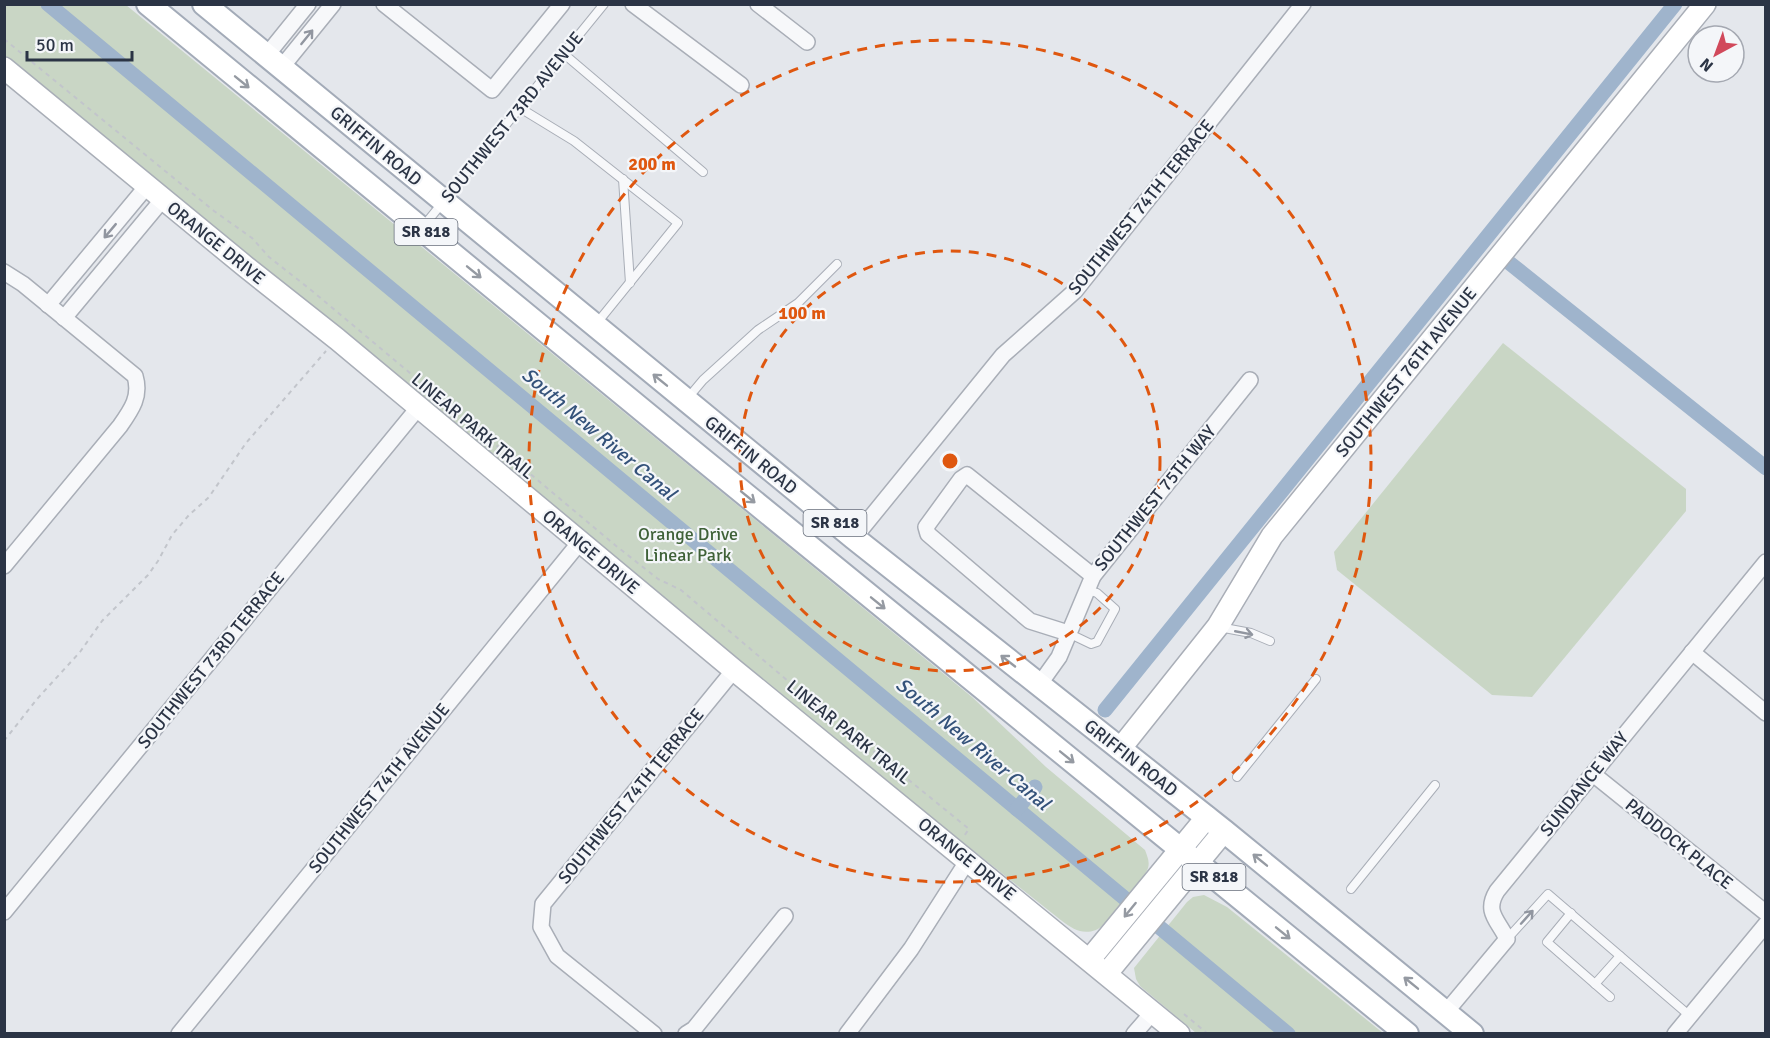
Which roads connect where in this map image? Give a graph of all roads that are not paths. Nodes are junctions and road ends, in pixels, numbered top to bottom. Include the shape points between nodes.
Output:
1 (148, 4) edge
2 (204, 4) edge
3 (308, 4) edge
4 (333, 4) edge
5 (384, 4) edge
6 (562, 4) edge
7 (604, 4) edge
8 (633, 4) edge
9 (758, 4) edge
10 (1303, 4) edge
11 (1705, 4) edge
12 (807, 42) dead end
13 (564, 54) junction
14 (274, 62) junction
15 (4, 68) edge
16 (741, 85) dead end
17 (520, 108) junction
18 (703, 172) dead end
19 (623, 179) junction
20 (155, 192) junction
21 (443, 202) junction
22 (421, 229) junction
23 (837, 264) dead end
24 (4, 272) edge
25 (630, 283) junction
26 (48, 305) junction
27 (64, 318) junction
28 (594, 326) junction
29 (1250, 380) dead end
30 (685, 401) junction
31 (418, 408) junction
32 (854, 538) junction
33 (800, 539) junction
34 (580, 542) junction
35 (1766, 562) edge
36 (4, 566) edge
37 (891, 568) junction
38 (847, 578) junction
39 (1091, 583) junction
40 (1218, 626) junction
41 (1068, 633) junction
42 (1270, 641) dead end
43 (1692, 652) junction
44 (734, 670) junction
45 (1316, 679) dead end
46 (1039, 685) junction
47 (1766, 713) edge
48 (1120, 749) junction
49 (1593, 774) junction
50 (1237, 777) dead end
51 (1436, 785) dead end
52 (1216, 824) junction
53 (1189, 856) junction
54 (968, 860) junction
55 (1351, 889) dead end
56 (4, 912) edge
57 (1570, 913) junction
58 (1766, 914) edge
59 (785, 916) dead end
60 (1766, 924) edge
61 (1507, 939) junction
62 (1620, 956) junction
63 (1090, 959) junction
64 (1107, 973) junction
65 (1595, 984) junction
66 (1610, 997) dead end
67 (1153, 1012) junction
68 (1446, 1012) junction
69 (1690, 1016) junction
70 (179, 1034) edge
71 (654, 1034) edge
72 (686, 1034) edge
73 (847, 1034) edge
74 (1134, 1034) edge
75 (1179, 1034) edge
76 (1407, 1034) edge
77 (1472, 1034) edge
78 (1676, 1034) edge

1 -> 22 main road, GRIFFIN ROAD / SR 818
2 - 14 main road, GRIFFIN ROAD / SR 818
3 - 14 street
14 -> 4 street
5 - 6 street via 492,90
7 - 13 lane, SOUTHWEST 73RD AVENUE
8 - 16 street
9 - 12 street
10 - 32 street, SOUTHWEST 74TH TERRACE via 1075,291 1004,355
11 - 40 street, SOUTHWEST 76TH AVENUE via 1272,536
13 - 17 lane, SOUTHWEST 73RD AVENUE
13 - 18 lane
14 - 21 main road, GRIFFIN ROAD / SR 818
15 - 20 street, ORANGE DRIVE
17 - 19 lane via 574,141
17 - 21 lane, SOUTHWEST 73RD AVENUE
19 - 25 lane
19 - 25 lane via 678,224
20 -> 26 street
20 - 27 street
20 - 31 street, ORANGE DRIVE
21 - 22 lane, SOUTHWEST 73RD AVENUE
21 - 28 main road, GRIFFIN ROAD / SR 818
22 -> 33 main road, GRIFFIN ROAD / SR 818
23 - 30 lane via 798,303 770,321 703,380
24 - 26 street
25 - 28 lane
26 - 27 street
27 - 36 street via 135,376 135,405
30 -> 28 main road, GRIFFIN ROAD / SR 818
29 - 39 street, SOUTHWEST 75TH WAY
30 - 32 main road, GRIFFIN ROAD / SR 818
31 - 34 street, ORANGE DRIVE
31 - 56 street, SOUTHWEST 73RD TERRACE
32 - 33 main road via 835,545
32 - 37 main road, GRIFFIN ROAD / SR 818
33 - 38 main road, GRIFFIN ROAD / SR 818
34 - 44 street, ORANGE DRIVE
34 - 70 street, SOUTHWEST 74TH AVENUE
35 - 43 street, SUNDANCE WAY
37 - 38 main road via 862,568
46 -> 37 main road, GRIFFIN ROAD / SR 818
38 -> 53 main road, GRIFFIN ROAD / SR 818
39 - 41 street, SOUTHWEST 75TH WAY
39 - 41 lane via 1115,609 1097,642 1091,644
39 - 41 street via 967,475 960,479 926,527 928,534 1030,621
40 -> 42 lane
40 - 48 street, SOUTHWEST 76TH AVENUE
41 - 46 street, SOUTHWEST 75TH WAY via 1059,657
43 - 47 street
43 - 49 street, SUNDANCE WAY
44 - 54 street, ORANGE DRIVE
44 - 71 street, SOUTHWEST 74TH TERRACE via 543,904 541,927 557,956
45 - 50 lane
46 - 48 main road, GRIFFIN ROAD / SR 818
48 - 52 main road, GRIFFIN ROAD / SR 818
49 - 58 street, PADDOCK PLACE
49 - 61 street, SUNDANCE WAY via 1492,899 1491,910
51 - 55 lane
52 - 53 street
68 -> 52 main road, GRIFFIN ROAD / SR 818
53 -> 63 street via 1153,882
53 - 64 street via 1171,896
53 -> 76 main road, GRIFFIN ROAD / SR 818
54 - 63 street, ORANGE DRIVE
54 - 73 street via 911,949
61 -> 57 lane via 1548,894
57 - 62 lane
57 - 65 lane via 1547,942
59 - 72 street
60 - 69 street
61 - 68 street
62 - 65 lane
62 - 69 lane
63 - 64 street, ORANGE DRIVE
64 - 67 street, ORANGE DRIVE
65 - 66 lane
67 - 74 street
67 - 75 street, ORANGE DRIVE
68 - 77 main road, GRIFFIN ROAD / SR 818
69 - 78 street

